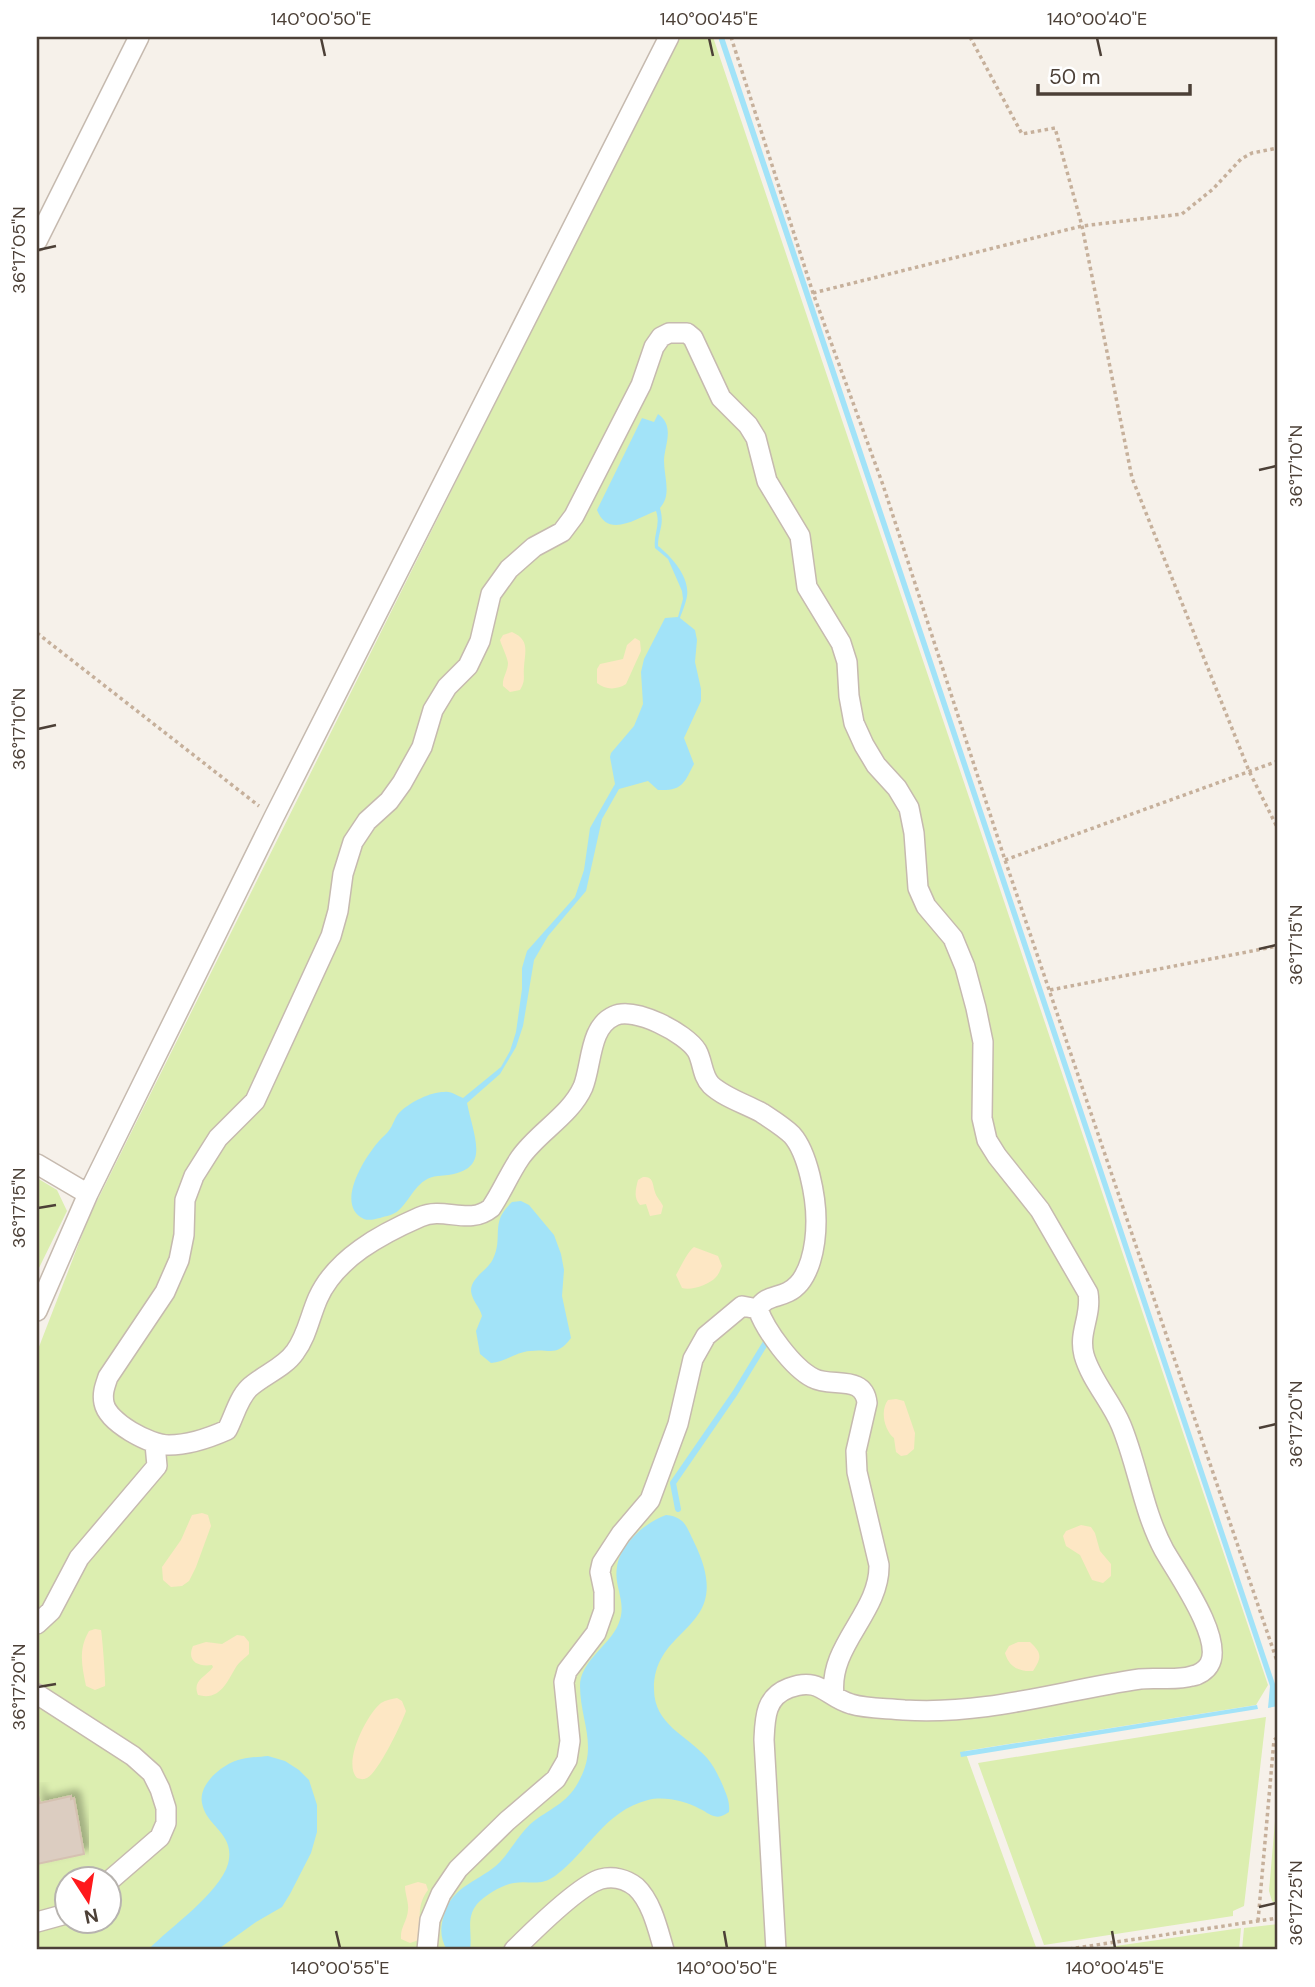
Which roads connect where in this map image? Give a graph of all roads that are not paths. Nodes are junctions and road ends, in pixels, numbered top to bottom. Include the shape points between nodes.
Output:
1 (139, 37) edge
2 (669, 37) edge
3 (37, 241) edge
4 (37, 1164) edge
5 (88, 1194) junction
6 (755, 1305) junction
7 (37, 1311) edge
8 (155, 1444) junction
9 (184, 1444) junction
10 (157, 1466) junction
11 (44, 1618) edge
12 (828, 1685) junction
13 (37, 1694) edge
14 (122, 1870) edge
15 (427, 1950) edge
16 (514, 1950) edge
17 (664, 1950) edge
18 (776, 1950) edge

1 - 3 street
2 - 5 street
4 - 5 street
5 - 7 street
6 - 9 street via 790,1291 802,1280 812,1254 816,1221 812,1181 803,1156 793,1136 712,1086 686,1038 631,1013 615,1015 598,1032 582,1088 571,1106 521,1157 491,1209 473,1217 437,1212 422,1216 362,1248 328,1281 295,1353 247,1390 226,1430
6 - 12 street via 798,1367 814,1379 862,1388 867,1403 856,1451 857,1472 879,1565 878,1586 844,1645
6 - 15 street via 706,1336 693,1359 678,1424 650,1500 602,1563 604,1610 596,1633 567,1671 564,1682 570,1741 567,1760 556,1779 458,1869 430,1920
8 - 9 street
8 - 10 street
8 - 12 street via 110,1416 103,1392 108,1377 165,1292 179,1260 185,1200 194,1176 218,1138 255,1101 275,1061 331,936 353,842 402,783 422,747 433,710 468,666 480,641 491,594 509,569 534,547 562,532 575,516 641,385 654,347 669,333 687,333 721,398 756,438 767,481 800,536 807,587 841,643 847,663 854,723 876,765 909,808 918,888 926,906 953,938 965,967 983,1042 983,1128 997,1156 1040,1210 1088,1293 1090,1307 1082,1338 1088,1368 1120,1422 1145,1506 1212,1643 1209,1665 1189,1678 1143,1678 966,1710 855,1706 837,1700
9 - 10 street
10 - 11 street via 79,1558
12 - 18 street via 791,1687 777,1693 766,1715
13 - 14 street via 152,1773 166,1808 166,1822 160,1837
16 - 17 street via 590,1884 619,1877 648,1903

